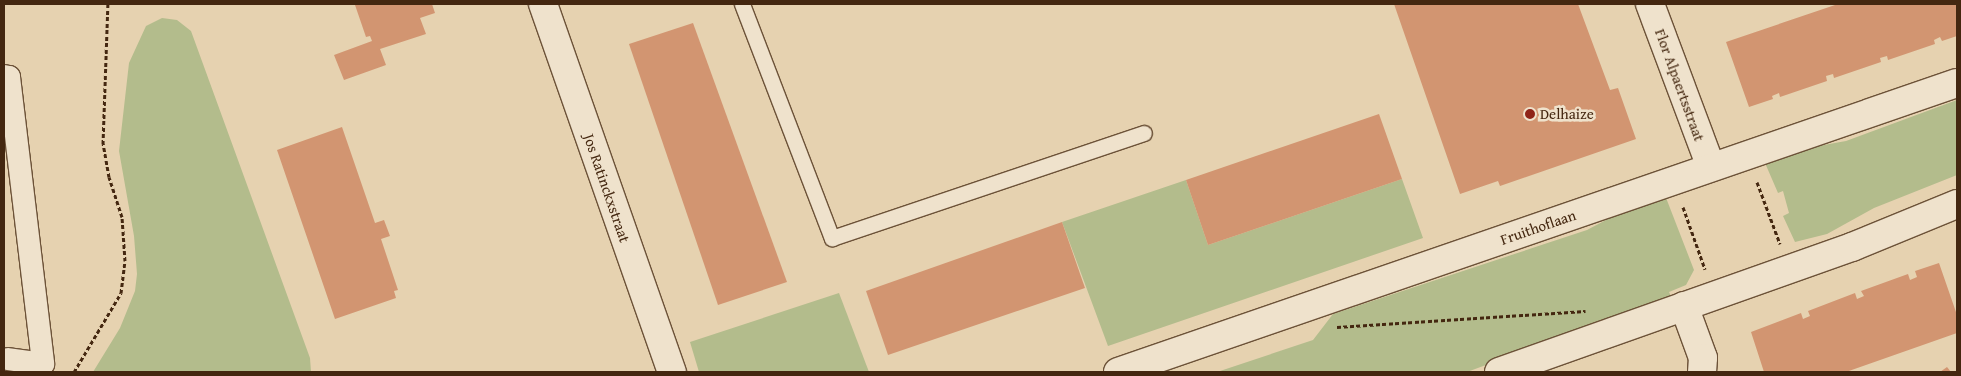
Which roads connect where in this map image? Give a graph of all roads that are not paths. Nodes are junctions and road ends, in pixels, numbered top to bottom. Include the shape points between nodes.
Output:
1 (543, 4) edge
2 (742, 4) edge
3 (1650, 4) edge
4 (4, 76) edge
5 (1957, 83) edge
6 (1144, 133) dead end
7 (1711, 166) junction
8 (1957, 204) edge
9 (1684, 306) junction
10 (8, 359) dead end
11 (672, 372) edge
12 (1118, 372) edge
13 (1499, 372) edge
14 (1702, 372) edge

1 - 11 street, Jos Ratinckxstraat
2 - 6 lane via 832,238
3 - 7 street, Flor Alpaertsstraat
4 - 10 street via 9,77 43,364
5 - 7 street, Fruithoflaan
7 - 12 street, Fruithoflaan
8 - 9 street via 1852,247
9 - 13 street
9 - 14 street via 1703,358

